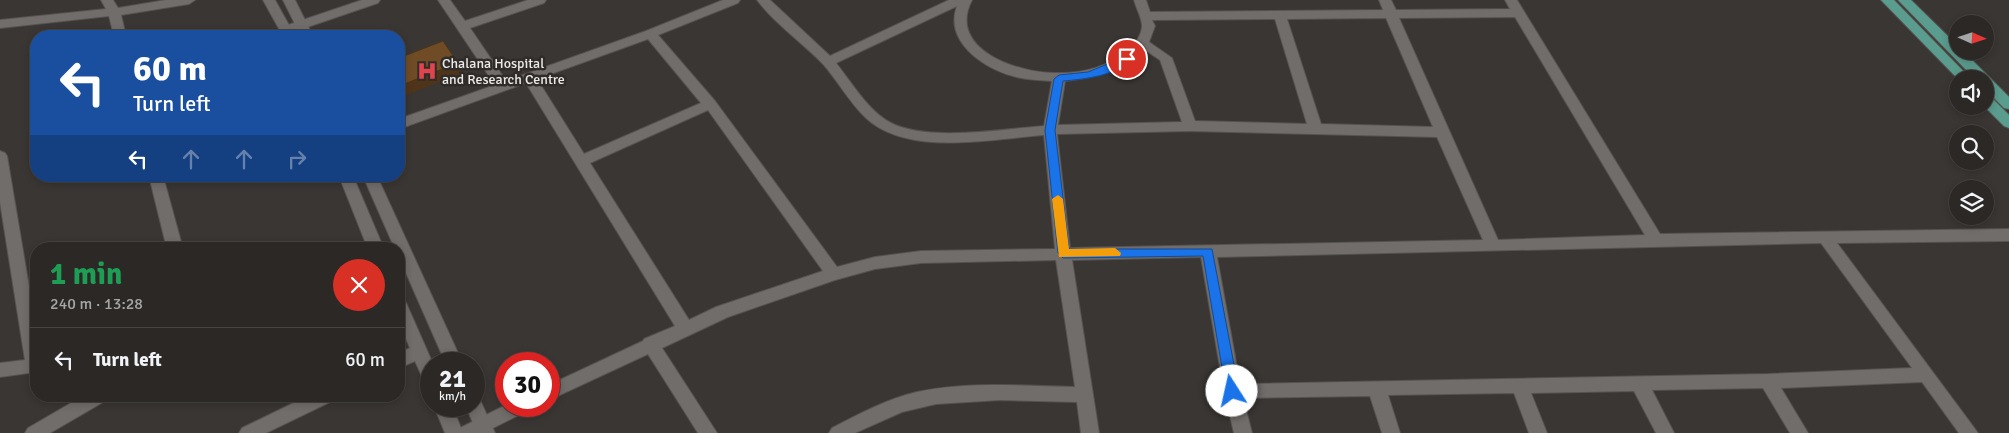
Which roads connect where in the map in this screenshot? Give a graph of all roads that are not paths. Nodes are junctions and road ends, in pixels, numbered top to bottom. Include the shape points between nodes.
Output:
1 (107, 0) edge
2 (190, 0) edge
3 (269, 0) edge
4 (289, 0) edge
5 (374, 0) edge
6 (444, 0) edge
7 (540, 0) edge
8 (734, 0) edge
9 (763, 0) edge
10 (959, 0) edge
11 (966, 0) edge
12 (1140, 0) edge
13 (1385, 0) edge
14 (1511, 0) edge
15 (1887, 0) edge
16 (1904, 0) edge
17 (114, 12) junction
18 (1519, 13) junction
19 (1391, 14) junction
20 (1280, 15) junction
21 (1148, 16) junction
22 (0, 24) edge
23 (302, 24) junction
24 (463, 26) junction
25 (118, 30) edge
26 (286, 30) edge
27 (293, 30) edge
28 (304, 30) edge
29 (650, 34) junction
30 (1142, 43) junction
31 (828, 62) junction
32 (1956, 70) edge
33 (1974, 70) edge
34 (530, 77) junction
35 (1059, 79) junction
36 (503, 86) junction
37 (1994, 90) edge
38 (710, 104) junction
39 (2009, 104) edge
40 (1994, 108) edge
41 (405, 122) edge
42 (2009, 123) edge
43 (1190, 126) junction
44 (1315, 129) junction
45 (1050, 130) junction
46 (1442, 132) junction
47 (0, 156) edge
48 (580, 160) junction
49 (158, 182) edge
50 (348, 182) edge
51 (373, 182) edge
52 (2009, 235) edge
53 (1825, 238) junction
54 (1656, 240) junction
55 (173, 242) edge
56 (373, 242) edge
57 (400, 242) edge
58 (1494, 246) junction
59 (1208, 252) junction
60 (405, 253) edge
61 (1063, 253) junction
62 (833, 274) junction
63 (405, 323) edge
64 (685, 328) junction
65 (30, 335) edge
66 (650, 344) junction
67 (420, 351) joint
68 (451, 352) edge
69 (405, 359) edge
70 (30, 366) edge
71 (0, 370) edge
72 (1926, 375) junction
73 (1768, 381) junction
74 (1639, 383) junction
75 (1520, 386) junction
76 (560, 388) edge
77 (1377, 389) junction
78 (1232, 391) junction
79 (1084, 395) junction
80 (88, 402) edge
81 (313, 402) edge
82 (447, 417) edge
83 (480, 417) edge
84 (504, 417) edge
85 (864, 428) edge
86 (485, 429) edge
87 (34, 433) edge
88 (248, 433) edge
89 (454, 433) edge
90 (466, 433) edge
91 (708, 433) edge
92 (838, 433) edge
93 (1090, 433) edge
94 (1243, 433) edge
95 (1391, 433) edge
96 (1538, 433) edge
97 (1665, 433) edge
98 (1799, 433) edge
99 (1969, 433) edge

1 - 17 street
2 - 17 street
3 - 26 street
4 - 23 street
5 - 23 street
6 - 24 street
7 - 24 street
8 - 29 street
9 - 31 street
10 - 31 street
11 - 35 street via 961,12 961,30 980,55 1014,72
12 - 21 street
13 - 19 street
14 - 18 street
15 - 32 main road
16 - 33 main road
17 - 22 street
17 - 25 street
18 - 19 street
18 - 54 street
19 - 20 street
19 - 46 street
20 - 21 street
20 - 44 street
21 - 30 street
23 - 27 street
23 - 28 street
24 - 36 street
29 - 34 street
29 - 38 street
30 - 35 street via 1127,59 1109,68 1089,75
30 - 43 street via 1166,58
31 - 45 street via 870,114 886,126 910,134 940,138
34 - 36 street
34 - 48 street
35 - 45 street
36 - 41 street
37 - 39 main road
38 - 48 street
38 - 62 street
40 - 42 main road
43 - 44 street
43 - 45 street
44 - 46 street
45 - 61 street
46 - 58 street
47 - 65 street
48 - 64 street
49 - 55 street
50 - 56 street
51 - 57 street
52 - 53 street
53 - 54 street
53 - 72 street
54 - 58 street
58 - 59 street
59 - 61 street
59 - 78 street
60 - 68 street
61 - 62 street via 921,257 875,263
61 - 79 street
62 - 64 street
63 - 67 street
64 - 66 street
66 - 76 street
66 - 91 street
67 - 69 street
70 - 71 street
72 - 73 street
72 - 99 street
73 - 74 street
73 - 98 street
74 - 75 street
74 - 97 street
75 - 77 street
75 - 96 street
77 - 78 street
77 - 95 street
78 - 94 street
79 - 85 street via 960,394 916,400
79 - 93 street
80 - 87 street
81 - 88 street
82 - 89 street
83 - 86 street
84 - 86 street
85 - 92 street
86 - 90 street

